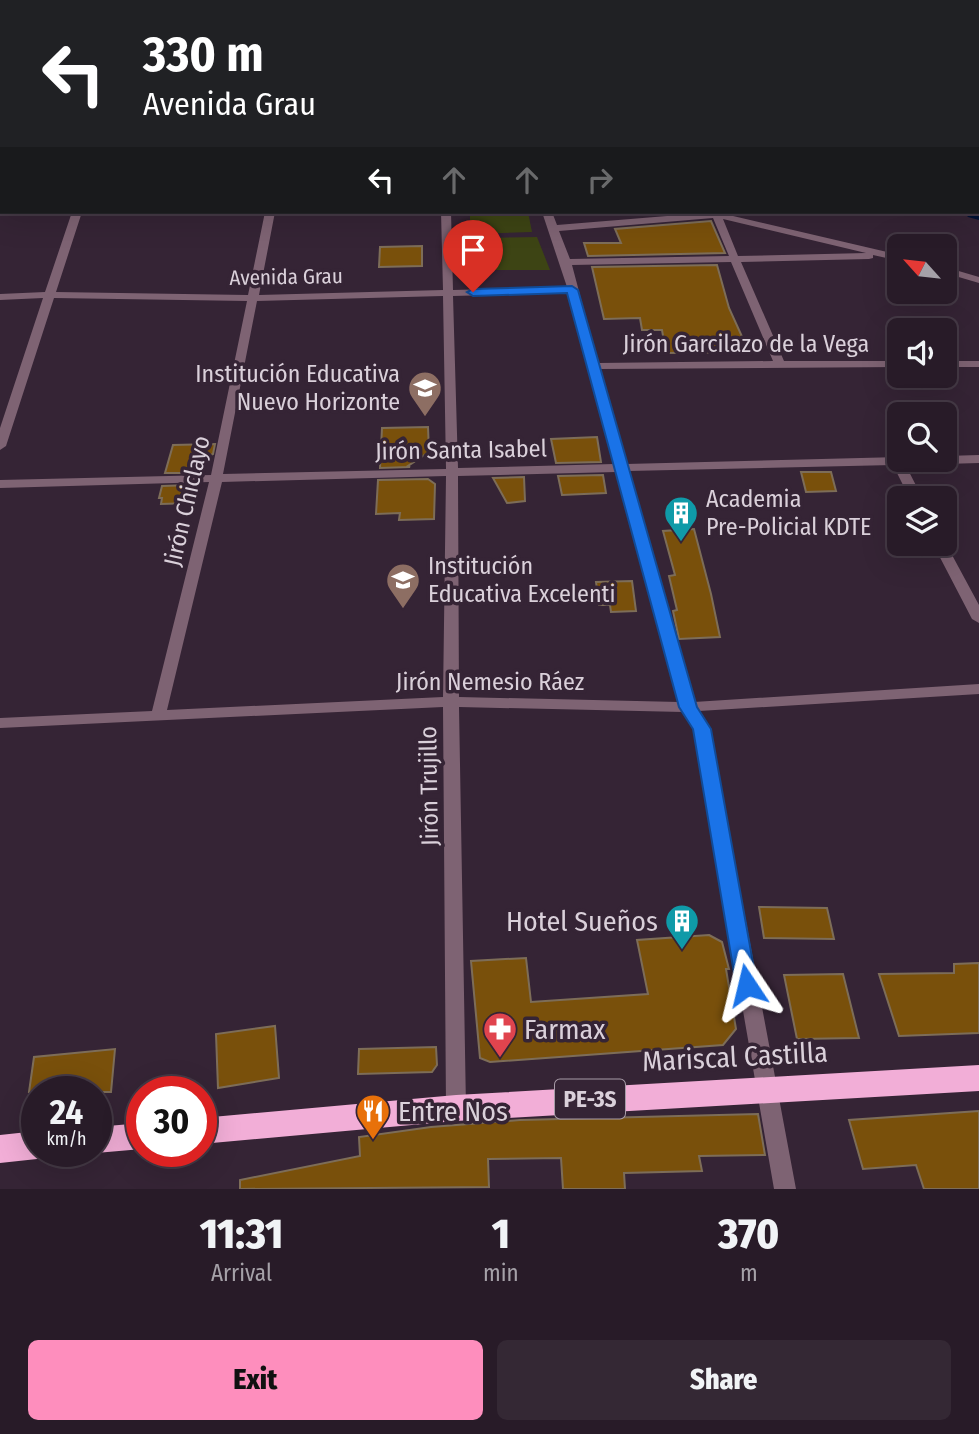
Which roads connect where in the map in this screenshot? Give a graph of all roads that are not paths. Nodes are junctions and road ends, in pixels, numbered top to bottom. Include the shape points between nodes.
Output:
1 (76, 214) edge
2 (270, 214) edge
3 (446, 214) edge
4 (548, 214) edge
5 (716, 215) junction
6 (554, 228) junction
7 (818, 238) junction
8 (887, 255) edge
9 (817, 257) junction
10 (887, 257) edge
11 (736, 258) junction
12 (566, 262) junction
13 (957, 274) edge
14 (979, 280) edge
15 (572, 290) junction
16 (448, 293) junction
17 (48, 295) junction
18 (0, 297) edge
19 (251, 298) junction
20 (780, 364) junction
21 (887, 364) edge
22 (957, 364) edge
23 (979, 364) edge
24 (593, 366) junction
25 (0, 446) edge
26 (979, 459) edge
27 (957, 460) edge
28 (887, 461) edge
29 (621, 469) junction
30 (452, 473) junction
31 (216, 479) junction
32 (0, 484) edge
33 (946, 556) edge
34 (979, 619) edge
35 (979, 689) edge
36 (451, 702) junction
37 (688, 707) junction
38 (158, 716) junction
39 (0, 723) edge
40 (979, 1078) edge
41 (764, 1088) junction
42 (456, 1108) junction
43 (217, 1130) edge
44 (21, 1147) edge
45 (0, 1149) edge
46 (785, 1189) edge

1 - 17 street
2 - 19 street, Jirón Chiclayo
3 - 16 street, Jirón Trujillo
4 - 6 street
5 - 6 street
5 - 7 street
5 - 11 street
6 - 12 street
7 - 8 street
7 - 9 street via 826,247
9 - 10 street
9 - 11 street
11 - 12 street
11 - 20 street
12 - 15 street
13 - 14 street
15 - 16 street, Avenida Grau
15 - 24 street
16 - 19 street, Avenida Grau
16 - 30 street, Jirón Trujillo
17 - 18 street, Avenida Grau
17 - 19 street, Avenida Grau
17 - 25 street
19 - 31 street, Jirón Chiclayo
20 - 21 street, Jirón Garcilazo de la Vega
20 - 24 street, Jirón Garcilazo de la Vega
22 - 23 street
24 - 29 street
26 - 27 street
28 - 29 street, Jirón Santa Isabel
29 - 30 street, Jirón Santa Isabel
29 - 37 street
30 - 31 street, Jirón Santa Isabel
30 - 36 street, Jirón Trujillo
31 - 32 street, Jirón Santa Isabel
31 - 38 street, Jirón Chiclayo
33 - 34 street
35 - 37 street, Jirón Nemesio Ráez
36 - 37 street, Jirón Nemesio Ráez
36 - 38 street, Jirón Nemesio Ráez
36 - 42 street, Jirón Trujillo
37 - 41 street via 702,729
38 - 39 street, Jirón Nemesio Ráez
40 - 41 highway, Mariscal Castilla / PE-3S
41 - 42 highway, Mariscal Castilla / PE-3S
41 - 46 street
42 - 43 highway, Mariscal Castilla / PE-3S
44 - 45 highway

